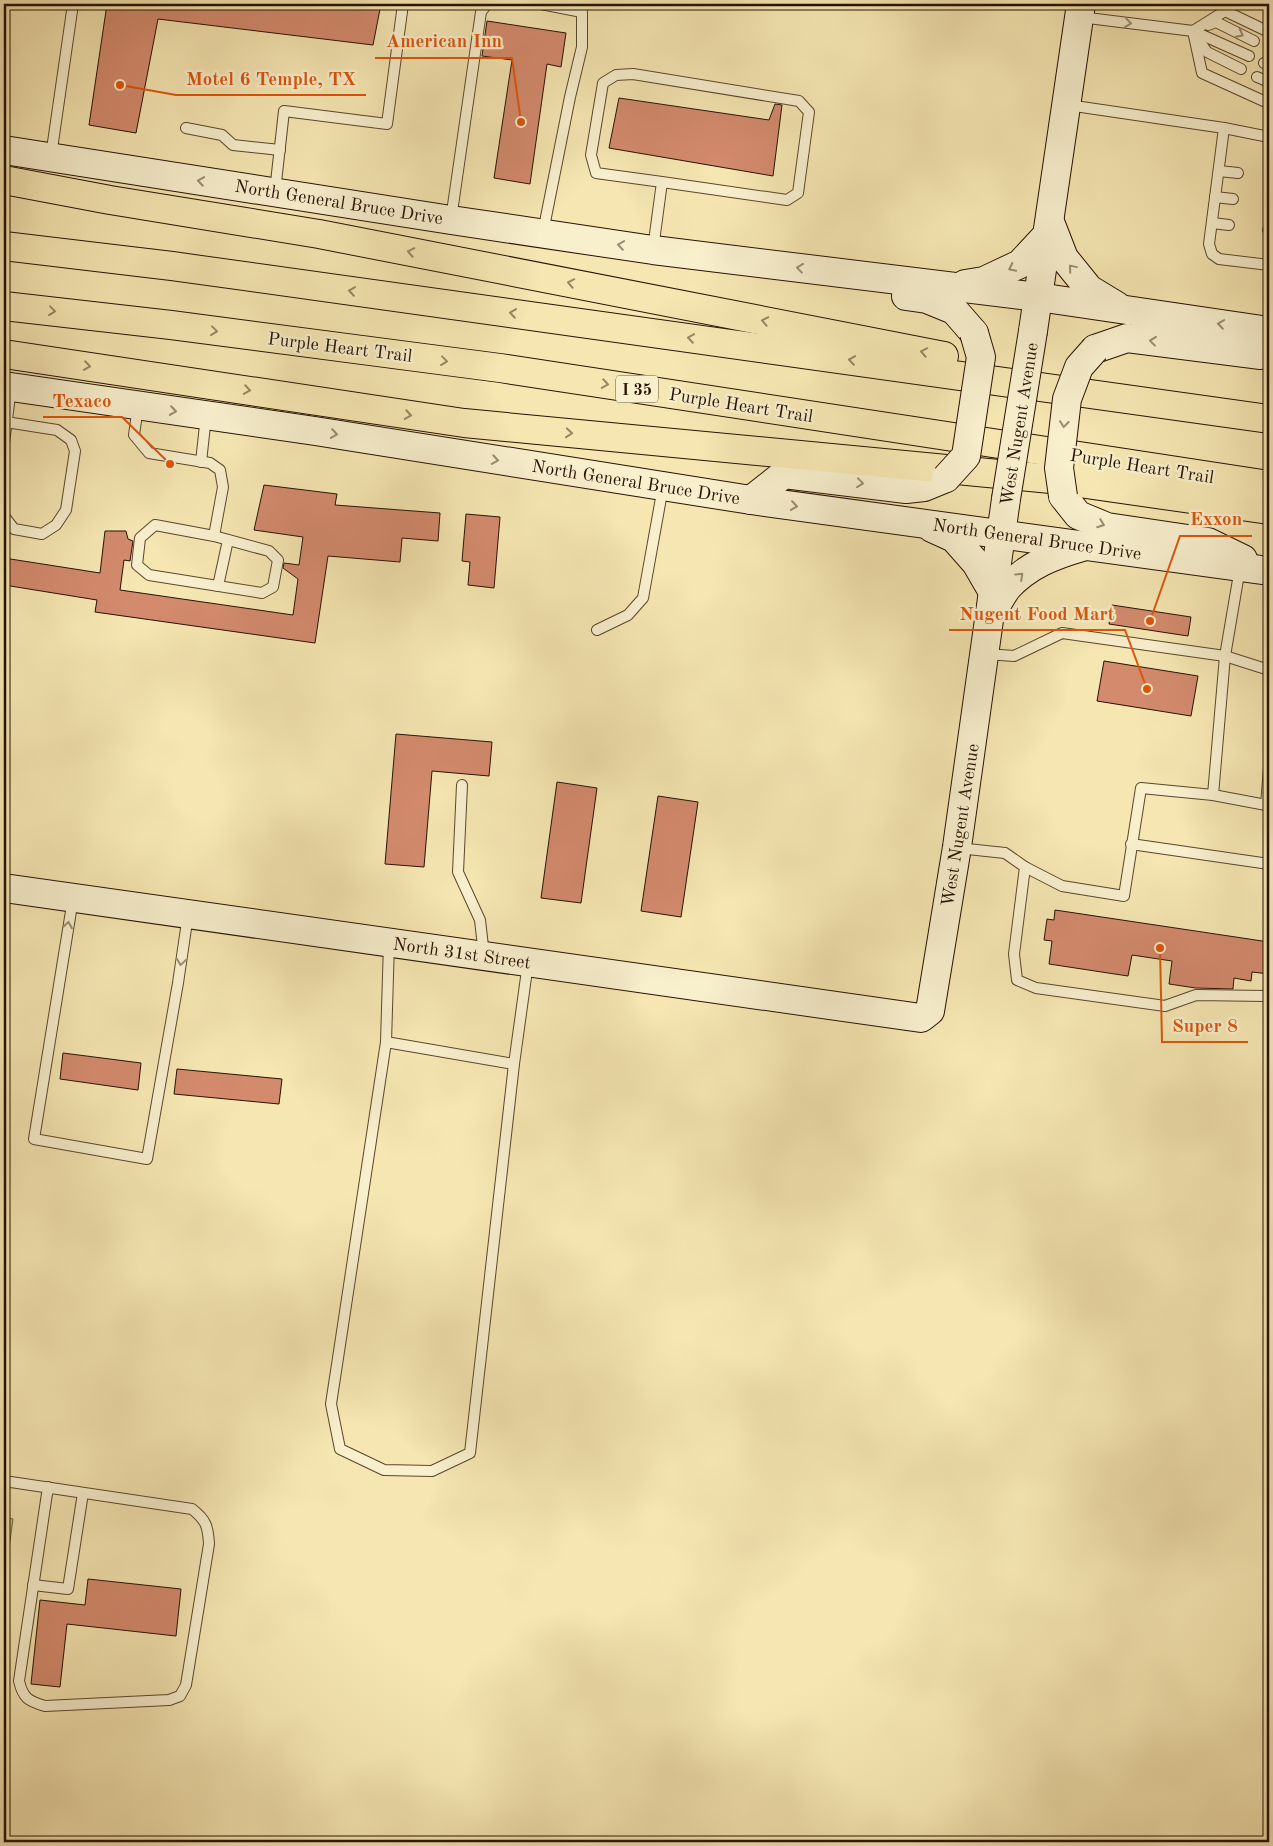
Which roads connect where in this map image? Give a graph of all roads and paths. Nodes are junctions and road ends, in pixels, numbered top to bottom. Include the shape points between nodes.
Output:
1 (73, 4) edge
2 (403, 4) edge
3 (487, 4) edge
4 (541, 4) edge
5 (1080, 10) edge
6 (1193, 31) junction
7 (1269, 32) edge
8 (1254, 41) dead end
9 (1248, 56) dead end
10 (1242, 69) dead end
11 (1256, 77) dead end
12 (1269, 82) edge
13 (1269, 102) edge
14 (1066, 105) junction
15 (186, 128) dead end
16 (1224, 128) junction
17 (1269, 137) edge
18 (4, 150) edge
19 (280, 150) junction
20 (51, 157) junction
21 (1219, 171) junction
22 (1238, 174) dead end
23 (4, 180) edge
24 (662, 182) junction
25 (275, 192) junction
26 (1215, 197) junction
27 (1233, 199) dead end
28 (450, 220) junction
29 (1212, 223) junction
30 (1229, 225) dead end
31 (1048, 228) junction
32 (543, 233) junction
33 (4, 246) edge
34 (653, 250) junction
35 (1269, 265) edge
36 (832, 272) junction
37 (945, 286) junction
38 (1038, 297) junction
39 (4, 306) edge
40 (1123, 310) junction
41 (1269, 331) edge
42 (1269, 350) edge
43 (4, 354) edge
44 (7, 387) edge
45 (138, 406) junction
46 (206, 416) junction
47 (1258, 417) edge
48 (6, 422) junction
49 (4, 443) edge
50 (201, 462) junction
51 (1269, 485) edge
52 (663, 486) junction
53 (751, 500) junction
54 (1269, 510) edge
55 (4, 516) edge
56 (922, 523) junction
57 (1002, 534) junction
58 (214, 536) junction
59 (228, 540) junction
60 (1088, 546) junction
61 (1240, 567) junction
62 (1268, 571) edge
63 (218, 586) junction
64 (992, 604) junction
65 (597, 630) dead end
66 (985, 654) junction
67 (1225, 656) junction
68 (1269, 670) edge
69 (1269, 768) edge
70 (462, 785) dead end
71 (1213, 795) junction
72 (1268, 806) edge
73 (1131, 844) junction
74 (957, 848) junction
75 (1269, 864) edge
76 (1025, 867) junction
77 (4, 888) edge
78 (73, 898) junction
79 (188, 914) junction
80 (389, 942) junction
81 (484, 956) junction
82 (528, 962) junction
83 (1269, 991) edge
84 (921, 1018) joint
85 (386, 1042) junction
86 (514, 1064) junction
87 (4, 1480) edge
88 (48, 1487) junction
89 (83, 1492) junction
90 (33, 1585) junction

1 - 20 lane
2 - 19 lane via 388,124 284,111
3 - 28 lane via 481,12
4 - 32 lane via 582,12 582,47
5 -> 6 lane
5 - 14 main road, West Nugent Avenue
6 - 7 lane via 1225,11
6 -> 8 lane via 1216,22
6 - 9 lane
6 - 10 lane via 1207,52
6 - 13 lane via 1202,73
11 - 12 lane
14 - 16 lane
14 - 31 main road, West Nugent Avenue
15 - 19 lane via 222,135 233,145
16 - 17 lane
16 - 21 lane
18 - 20 main road, North General Bruce Drive
19 - 25 lane
25 -> 20 main road, North General Bruce Drive
21 - 22 lane
21 - 26 lane
47 -> 23 highway via 319,234
24 - 24 lane via 596,173 591,156 603,83 616,75 633,74 799,101 809,112 798,193 787,200
24 - 34 lane
25 - 28 main road, North General Bruce Drive
26 - 27 lane
26 - 29 lane
28 - 32 main road, North General Bruce Drive
29 - 30 lane
29 - 35 lane via 1209,244 1212,254 1219,259
31 -> 37 main road via 1020,264 984,281
31 - 38 main road, West Nugent Avenue
40 -> 31 main road via 1089,289 1064,258
34 -> 32 main road, North General Bruce Drive
47 -> 33 highway via 192,269
36 -> 34 main road, North General Bruce Drive
36 - 37 main road, North General Bruce Drive
53 -> 36 main road, bridge via 784,474 906,489 924,487 946,478 966,456 981,357 974,333 954,310 927,299 849,287
37 - 38 main road, North General Bruce Drive
38 - 40 main road, North General Bruce Drive
38 - 57 main road, West Nugent Avenue, bridge
39 -> 51 highway, Purple Heart Trail / I 35 via 500,368
41 -> 40 main road, North General Bruce Drive
42 -> 62 main road, bridge via 1261,355 1127,338 1095,349 1079,367 1067,399 1059,468 1064,496 1078,515 1107,527 1208,542
43 -> 54 highway via 464,424 1051,479
44 - 45 main road, North General Bruce Drive
44 - 48 lane
45 -> 46 main road, North General Bruce Drive
45 - 50 lane via 134,435 149,454
46 - 50 lane
46 -> 52 main road, North General Bruce Drive
48 - 49 lane
48 - 55 lane via 57,430 71,440 75,451 66,510 56,525 42,534 14,529
50 - 58 lane via 210,463 220,470 224,487
52 - 53 main road, North General Bruce Drive
52 - 65 lane via 643,598 628,615
53 -> 56 main road, North General Bruce Drive
56 - 57 main road, North General Bruce Drive
56 - 64 main road via 954,538 976,564
57 - 60 main road, North General Bruce Drive
57 - 64 main road, West Nugent Avenue
58 - 59 lane
58 - 63 lane via 154,525 140,538 137,565 149,575
59 - 63 lane
59 - 63 lane via 269,551 278,560 273,586 262,593
60 - 61 main road, North General Bruce Drive
64 -> 60 main road via 1029,568 1056,555
61 - 62 main road, North General Bruce Drive
61 - 67 lane
64 - 66 main road, West Nugent Avenue
66 - 67 lane via 1014,656 1062,634
66 - 74 main road, West Nugent Avenue
67 - 68 lane
67 - 71 lane
69 - 72 lane
70 - 81 lane via 458,872 480,920
71 - 72 lane
71 - 73 lane via 1141,788
73 - 75 lane
73 - 76 lane via 1124,896 1062,886
74 - 76 lane via 1005,853
74 - 84 main road, West Nugent Avenue via 930,1011
76 - 83 lane via 1014,954 1018,980 1036,988 1164,1006 1196,995 1265,996
77 - 78 main road, North 31st Street
78 - 79 main road, North 31st Street
79 -> 78 lane via 147,1159 34,1139
79 - 80 main road, North 31st Street
80 - 81 main road, North 31st Street
80 - 85 lane
81 - 82 main road, North 31st Street
82 - 84 main road, North 31st Street
82 - 86 lane
85 - 86 lane
85 - 86 lane via 332,1404 340,1449 384,1470 432,1471 470,1453
87 - 88 lane
88 - 89 lane
88 - 90 lane
89 - 90 lane via 68,1589
89 - 90 lane via 192,1509 208,1530 210,1544 188,1675 180,1696 169,1700 45,1706 31,1701 22,1693 19,1681

